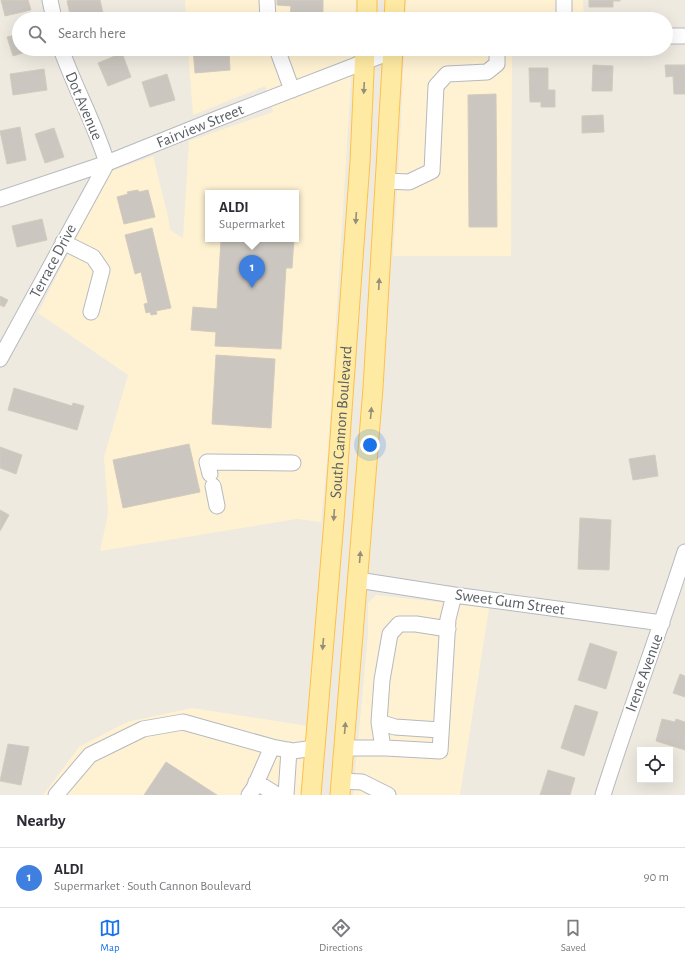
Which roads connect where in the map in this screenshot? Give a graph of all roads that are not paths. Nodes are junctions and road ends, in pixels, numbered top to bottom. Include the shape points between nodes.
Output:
1 (50, 0) edge
2 (267, 0) edge
3 (367, 0) edge
4 (395, 0) edge
5 (564, 0) edge
6 (53, 12) edge
7 (268, 12) edge
8 (366, 12) edge
9 (394, 12) edge
10 (564, 12) edge
11 (673, 36) edge
12 (685, 36) edge
13 (63, 56) edge
14 (281, 56) edge
15 (363, 56) edge
16 (365, 56) edge
17 (394, 56) edge
18 (497, 56) edge
19 (292, 90) junction
20 (106, 163) junction
21 (385, 181) junction
22 (0, 199) edge
23 (64, 242) junction
24 (90, 312) dead end
25 (0, 359) edge
26 (293, 463) dead end
27 (217, 506) dead end
28 (685, 552) edge
29 (358, 580) junction
30 (454, 595) junction
31 (662, 623) junction
32 (448, 629) junction
33 (380, 715) junction
34 (440, 730) junction
35 (272, 747) junction
36 (314, 748) junction
37 (344, 748) junction
38 (383, 748) junction
39 (289, 750) junction
40 (256, 782) junction
41 (341, 788) edge
42 (56, 795) edge
43 (249, 795) edge
44 (277, 795) edge
45 (286, 795) edge
46 (311, 795) edge
47 (388, 795) edge
48 (603, 795) edge

1 - 6 street
2 - 7 street
3 - 8 main road
4 - 9 main road
5 - 10 street
11 - 12 street
13 - 20 street, Dot Avenue via 101,144
14 - 19 street
15 - 19 street, Fairview Street
16 -> 36 main road, South Cannon Boulevard via 336,498
17 - 21 main road, South Cannon Boulevard
18 - 21 street via 497,64 486,72 447,74 436,86 432,171 410,182
19 - 20 street, Fairview Street
20 - 22 street, Fairview Street
20 - 23 street, Terrace Drive
29 -> 21 main road, South Cannon Boulevard via 373,388
23 - 24 street via 93,257 102,270
23 - 25 street, Terrace Drive
26 - 27 street via 208,462
28 - 31 street, Irene Avenue
29 - 30 street, Sweet Gum Street
37 -> 29 main road, South Cannon Boulevard
30 - 31 street, Sweet Gum Street
30 - 32 street
31 - 48 street, Irene Avenue
32 - 33 street via 399,624 390,634
32 - 34 street
33 - 34 street via 395,727
33 - 38 street
34 - 38 street via 440,751
35 - 39 street
35 - 40 street
35 - 42 street via 183,722 143,729 90,755
36 - 37 main road
36 - 39 street
36 - 46 main road, South Cannon Boulevard
37 - 38 street
37 - 41 main road, South Cannon Boulevard
39 - 45 street
40 - 43 street
40 - 44 street
41 - 47 street via 362,782

